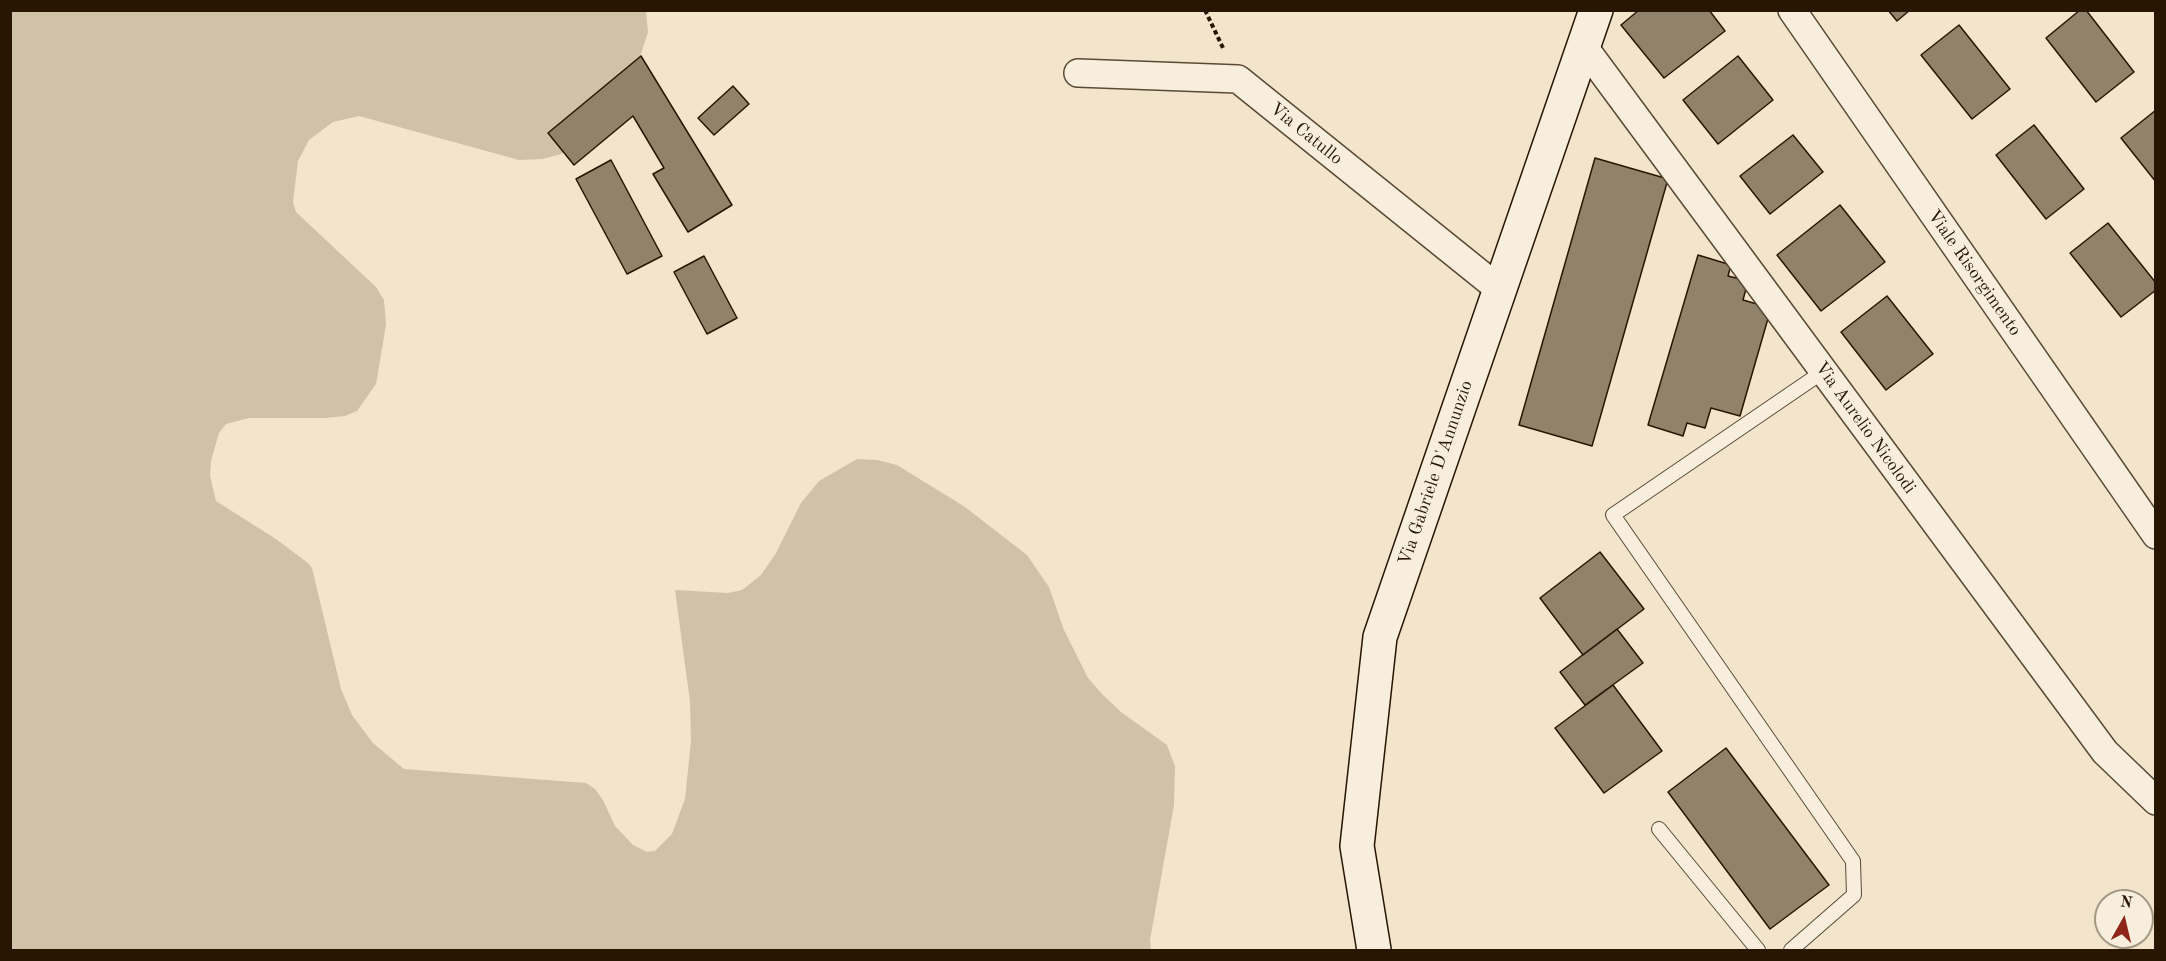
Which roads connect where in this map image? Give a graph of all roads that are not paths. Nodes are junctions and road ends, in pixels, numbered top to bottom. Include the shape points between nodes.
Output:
1 (1596, 10) edge
2 (1792, 10) edge
3 (1584, 46) junction
4 (1078, 73) dead end
5 (1499, 289) junction
6 (1824, 371) junction
7 (2156, 535) edge
8 (2156, 801) edge
9 (1659, 828) dead end
10 (1374, 951) edge
11 (1758, 951) edge
12 (1791, 951) edge

1 - 3 main road, Via Gabriele D'Annunzio
2 - 7 street, Viale Risorgimento
3 - 5 main road, Via Gabriele D'Annunzio
3 - 6 street, Via Aurelio Nicolodi
4 - 5 street, Via Catullo via 1238,79
5 - 10 main road, Via Gabriele D'Annunzio via 1380,637 1357,846
6 - 8 street, Via Aurelio Nicolodi via 2105,752
6 - 12 lane via 1613,515 1853,861 1854,895
9 - 11 lane

